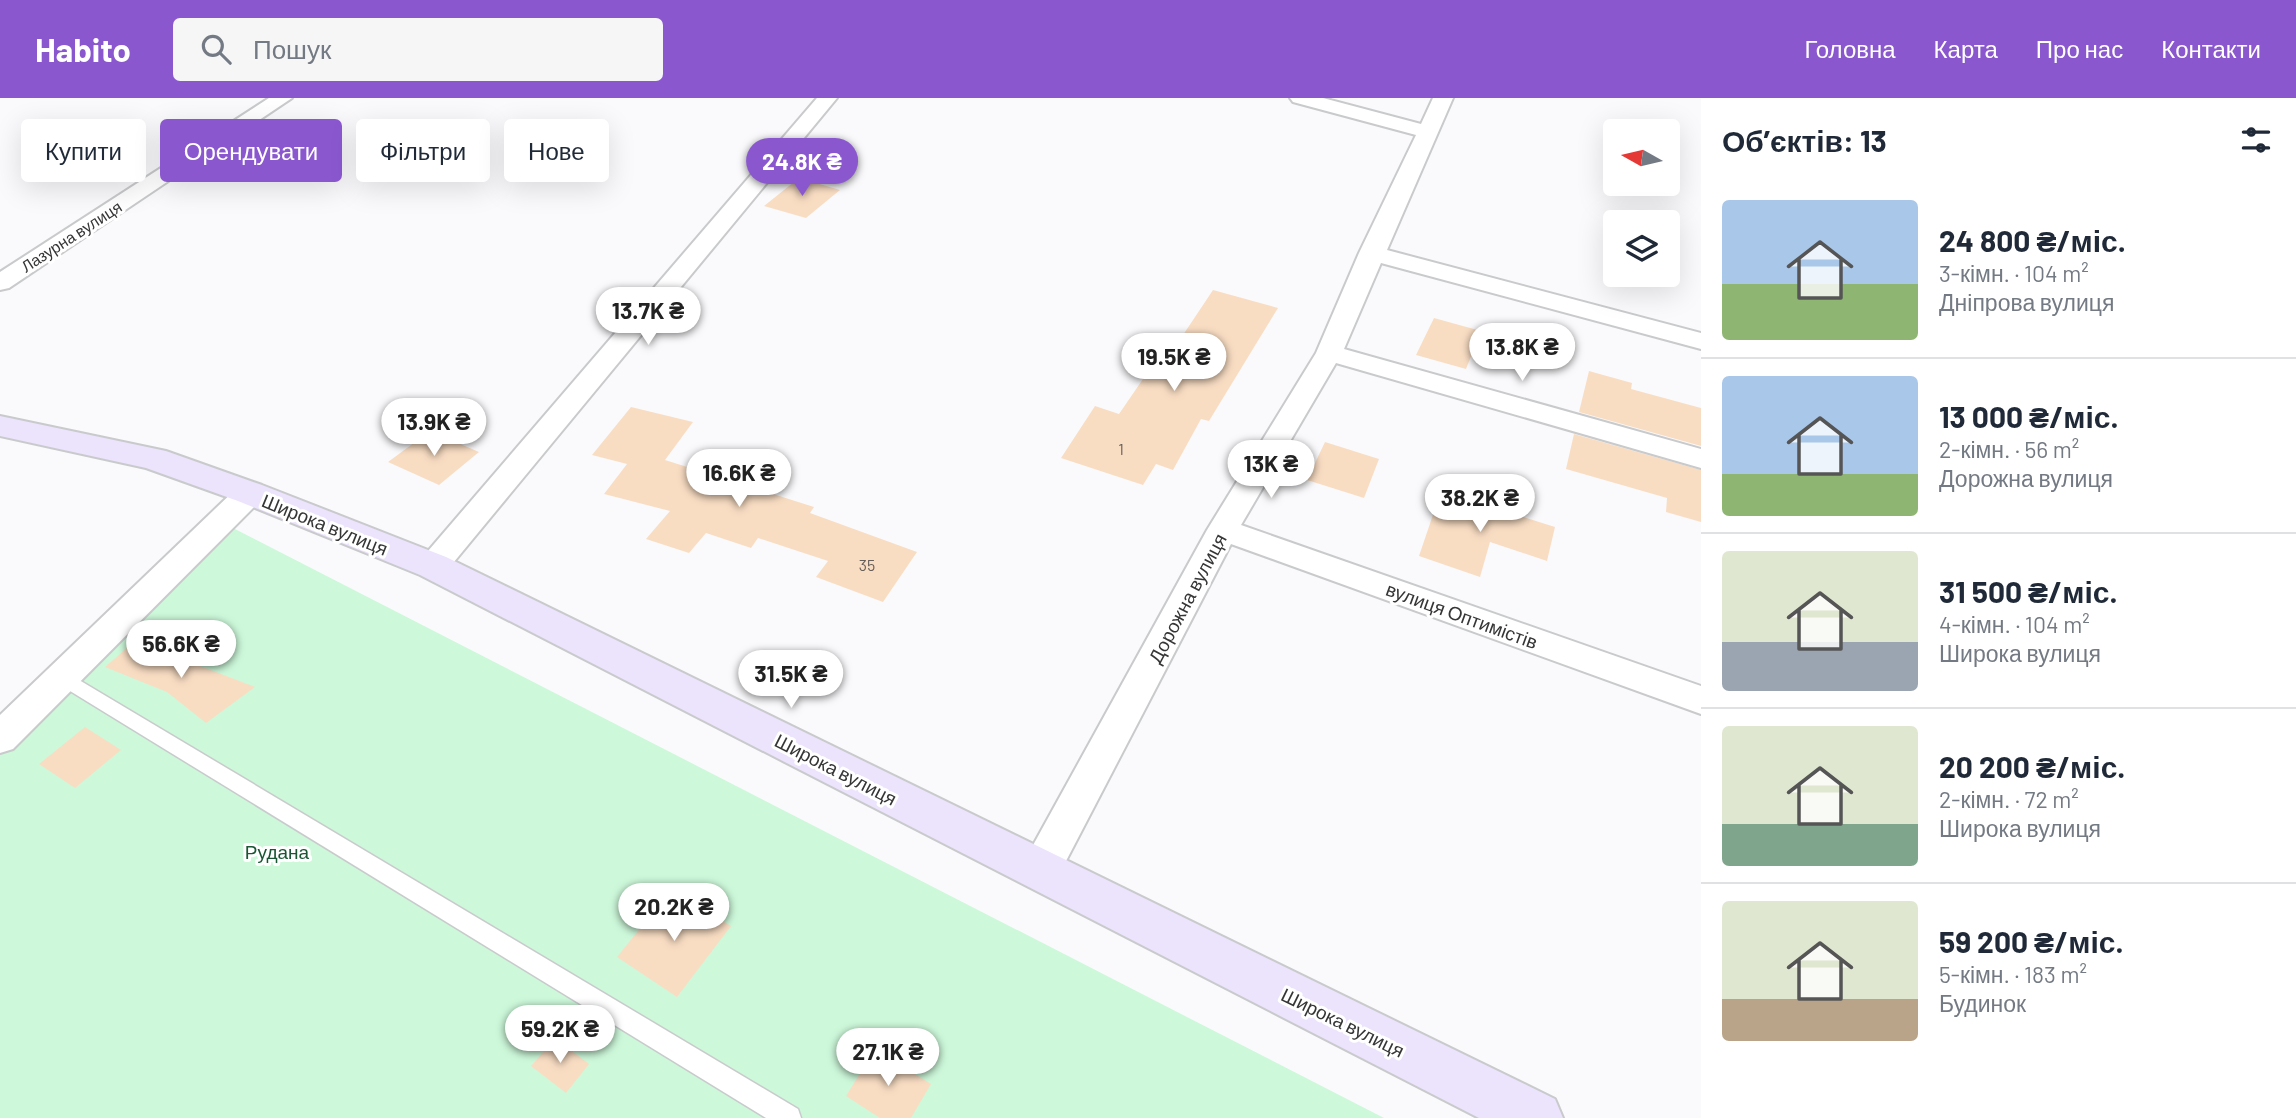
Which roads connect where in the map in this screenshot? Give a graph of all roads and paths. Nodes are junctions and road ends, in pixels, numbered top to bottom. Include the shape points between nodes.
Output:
1 (282, 98) edge
2 (827, 98) edge
3 (1300, 98) edge
4 (1443, 98) edge
5 (1426, 131) junction
6 (1371, 253) junction
7 (0, 283) edge
8 (1701, 341) edge
9 (1329, 353) junction
10 (0, 426) edge
11 (1701, 459) edge
12 (250, 494) junction
13 (1223, 530) junction
14 (433, 566) junction
15 (64, 678) junction
16 (1701, 700) edge
17 (0, 738) edge
18 (1040, 871) junction
19 (789, 1118) edge
20 (1536, 1118) edge

1 - 7 street, Лазурна вулиця
2 - 14 street
3 - 5 street
4 - 5 street, Дорожна вулиця
5 - 6 street, Дорожна вулиця
6 - 8 street
6 - 9 street, Дорожна вулиця
9 - 11 street
9 - 13 street, Дорожна вулиця
10 - 12 street, Широка вулиця via 154,459
12 - 14 street, Широка вулиця
12 - 15 street
13 - 16 street, вулиця Оптимістів
13 - 18 street, Дорожна вулиця
14 - 18 street, Широка вулиця
15 - 17 street
15 - 19 lane
18 - 20 street, Широка вулиця

